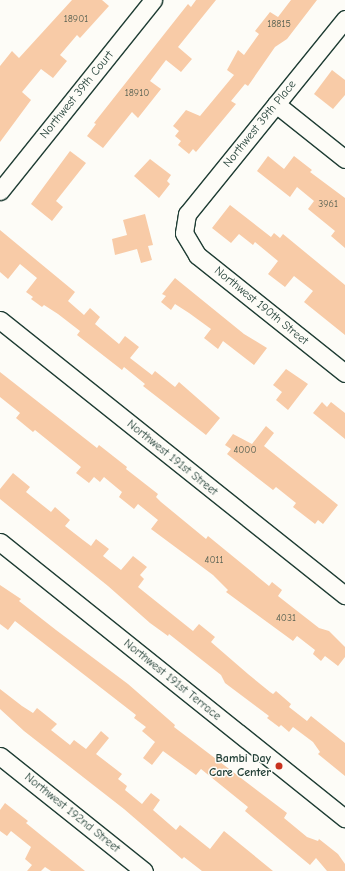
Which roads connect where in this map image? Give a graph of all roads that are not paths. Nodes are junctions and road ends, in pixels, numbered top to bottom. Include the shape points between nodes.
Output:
1 (153, 0) edge
2 (345, 19) edge
3 (276, 104) junction
4 (345, 159) edge
5 (0, 191) edge
6 (184, 233) joint
7 (0, 320) edge
8 (345, 373) edge
9 (0, 542) edge
10 (345, 596) edge
11 (0, 756) edge
12 (345, 818) edge
13 (144, 871) edge

1 - 5 street, Northwest 39th Court
2 - 3 street, Northwest 39th Place
3 - 4 street
3 - 6 street, Northwest 39th Place via 187,214
6 - 8 street, Northwest 190th Street via 197,254
7 - 10 street, Northwest 191st Street
9 - 12 street, Northwest 191st Terrace
11 - 13 street, Northwest 192nd Street

